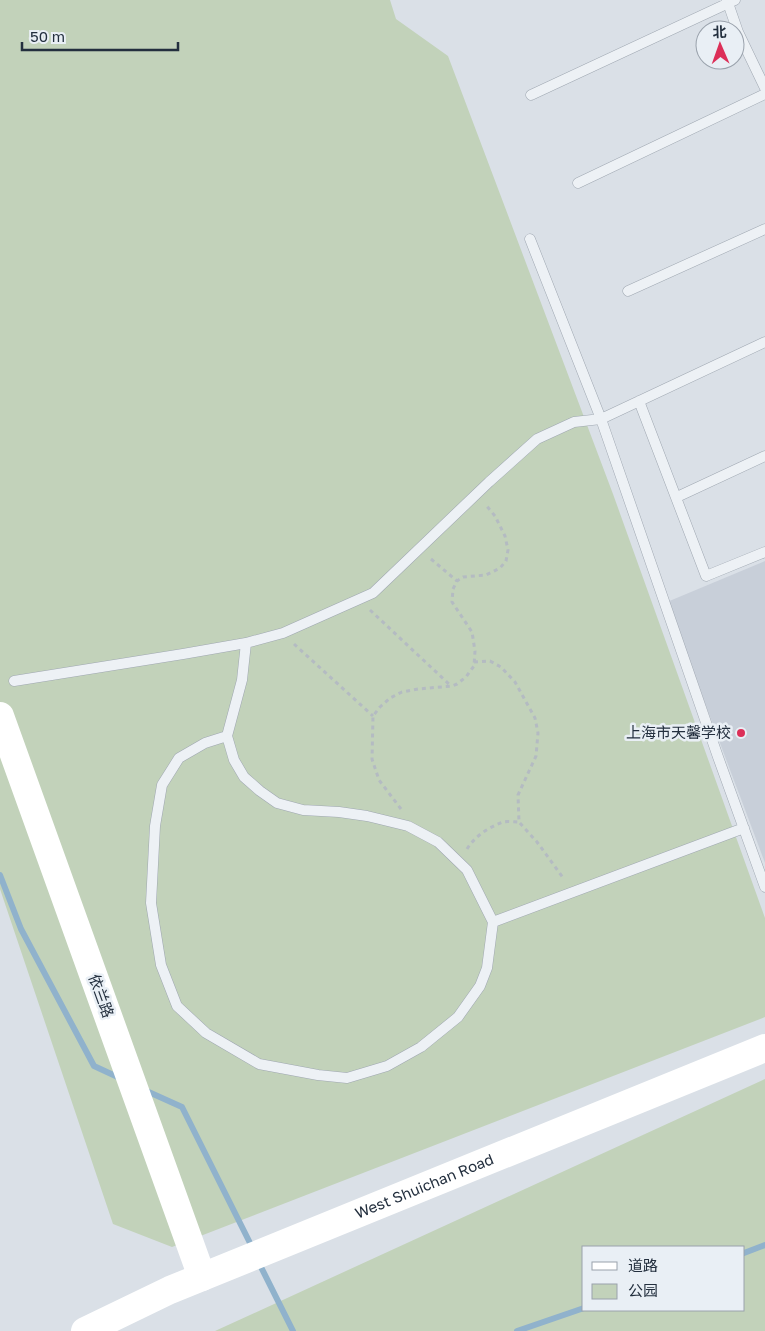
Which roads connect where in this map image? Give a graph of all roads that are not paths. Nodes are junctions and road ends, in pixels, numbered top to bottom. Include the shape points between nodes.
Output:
1 (730, 1) edge
2 (765, 88) edge
3 (765, 94) edge
4 (531, 95) dead end
5 (578, 184) dead end
6 (765, 229) edge
7 (530, 239) dead end
8 (628, 291) dead end
9 (765, 342) edge
10 (640, 401) junction
11 (601, 419) junction
12 (765, 456) edge
13 (677, 497) junction
14 (765, 552) edge
15 (246, 643) junction
16 (14, 682) dead end
17 (0, 716) edge
18 (227, 736) junction
19 (744, 828) junction
20 (765, 887) edge
21 (493, 922) junction
22 (765, 1048) edge
23 (202, 1277) junction
24 (85, 1331) edge

1 - 2 lane via 738,32
1 - 4 lane
3 - 5 lane
6 - 8 lane
7 - 11 lane
9 - 10 lane
10 - 11 lane
10 - 13 lane
11 - 15 lane via 574,422 537,439 373,593 283,633
11 - 19 lane
12 - 13 lane
13 - 14 lane via 706,576
15 - 16 lane
15 - 18 lane via 242,680
17 - 23 street, 依兰路
18 - 21 lane via 234,760 244,777 277,803 303,810 367,816 408,826 438,842 467,870
18 - 21 lane via 206,742 180,758 162,785 155,826 151,903 161,965 177,1006 206,1034 259,1064 318,1076 347,1078 387,1066 421,1047 458,1017 480,986 487,968
19 - 20 lane
19 - 21 lane
22 - 23 street, West Shuichan Road
23 - 24 street, West Shuichan Road

